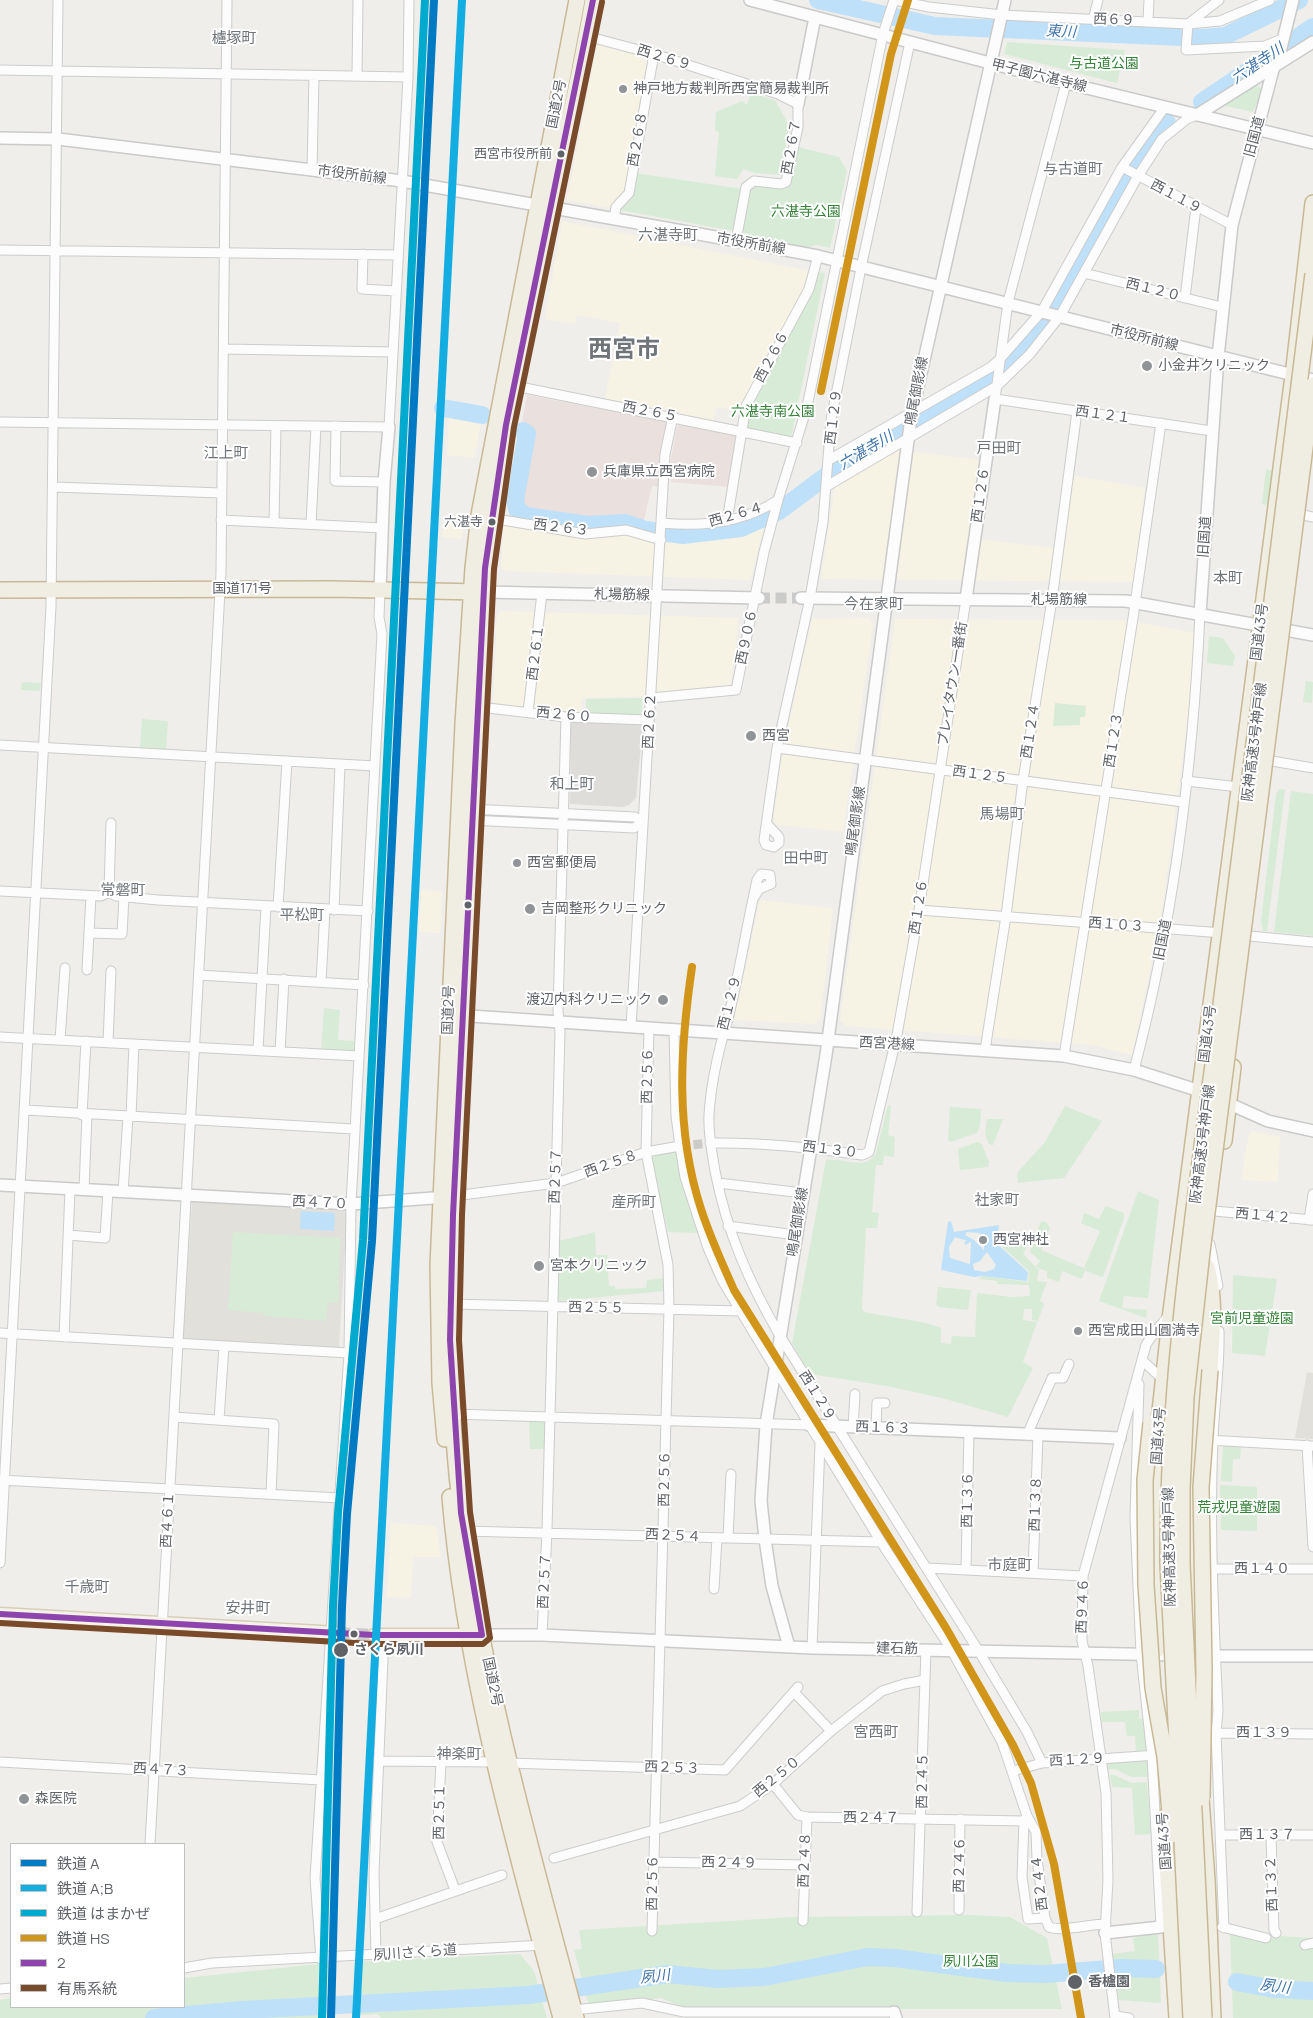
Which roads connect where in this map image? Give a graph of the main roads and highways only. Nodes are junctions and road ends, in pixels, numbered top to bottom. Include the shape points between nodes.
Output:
1 (577, 0) edge
2 (592, 0) edge
3 (1313, 203) edge
4 (545, 206) junction
5 (1313, 274) edge
6 (509, 385) junction
7 (1313, 385) edge
8 (1313, 439) edge
9 (1308, 516) edge
10 (0, 590) edge
11 (478, 592) junction
12 (467, 814) junction
13 (448, 1197) junction
14 (1207, 1267) junction
15 (1167, 1318) road end
16 (0, 1614) edge
17 (334, 1633) tunnel mouth
18 (379, 1635) tunnel mouth
19 (474, 1636) junction
20 (1192, 1905) junction
21 (568, 2011) edge
22 (1177, 2018) edge
23 (1191, 2018) edge
24 (1204, 2018) edge
25 (1213, 2018) edge

1 - 4 highway, 国道2号
2 - 4 highway, 国道2号
3 - 22 highway, 国道43号 via 1158,1439 1156,1755
4 - 6 highway, 国道2号
5 - 20 highway, 阪神高速3号神戸線, bridge via 1173,1397 1168,1564
6 - 11 highway, 国道2号
6 - 11 highway, 国道2号 via 479,515
7 - 20 highway, 阪神高速3号神戸線, bridge via 1186,1397 1182,1564
8 - 9 highway, 国道43号
9 - 14 highway, 国道43号 via 1287,631
10 - 11 highway, 国道171号
11 - 12 highway, 国道2号
11 - 12 highway, 国道2号 via 479,707
12 - 13 highway, 国道2号
13 - 19 highway, 国道2号 via 453,1414
13 - 19 highway, 国道2号 via 438,1265 440,1383 452,1529
14 - 20 highway, bridge via 1213,1308 1201,1487 1204,1744
14 - 25 highway, 国道43号 via 1190,1507 1197,1753
15 - 20 highway, bridge via 1150,1423 1145,1535 1153,1688 1165,1757 1175,1866
16 - 17 main road
18 - 19 main road
19 - 21 highway, 国道2号 via 502,1763
20 - 23 highway, 阪神高速3号神戸線, bridge
20 - 24 highway, 阪神高速3号神戸線, bridge

